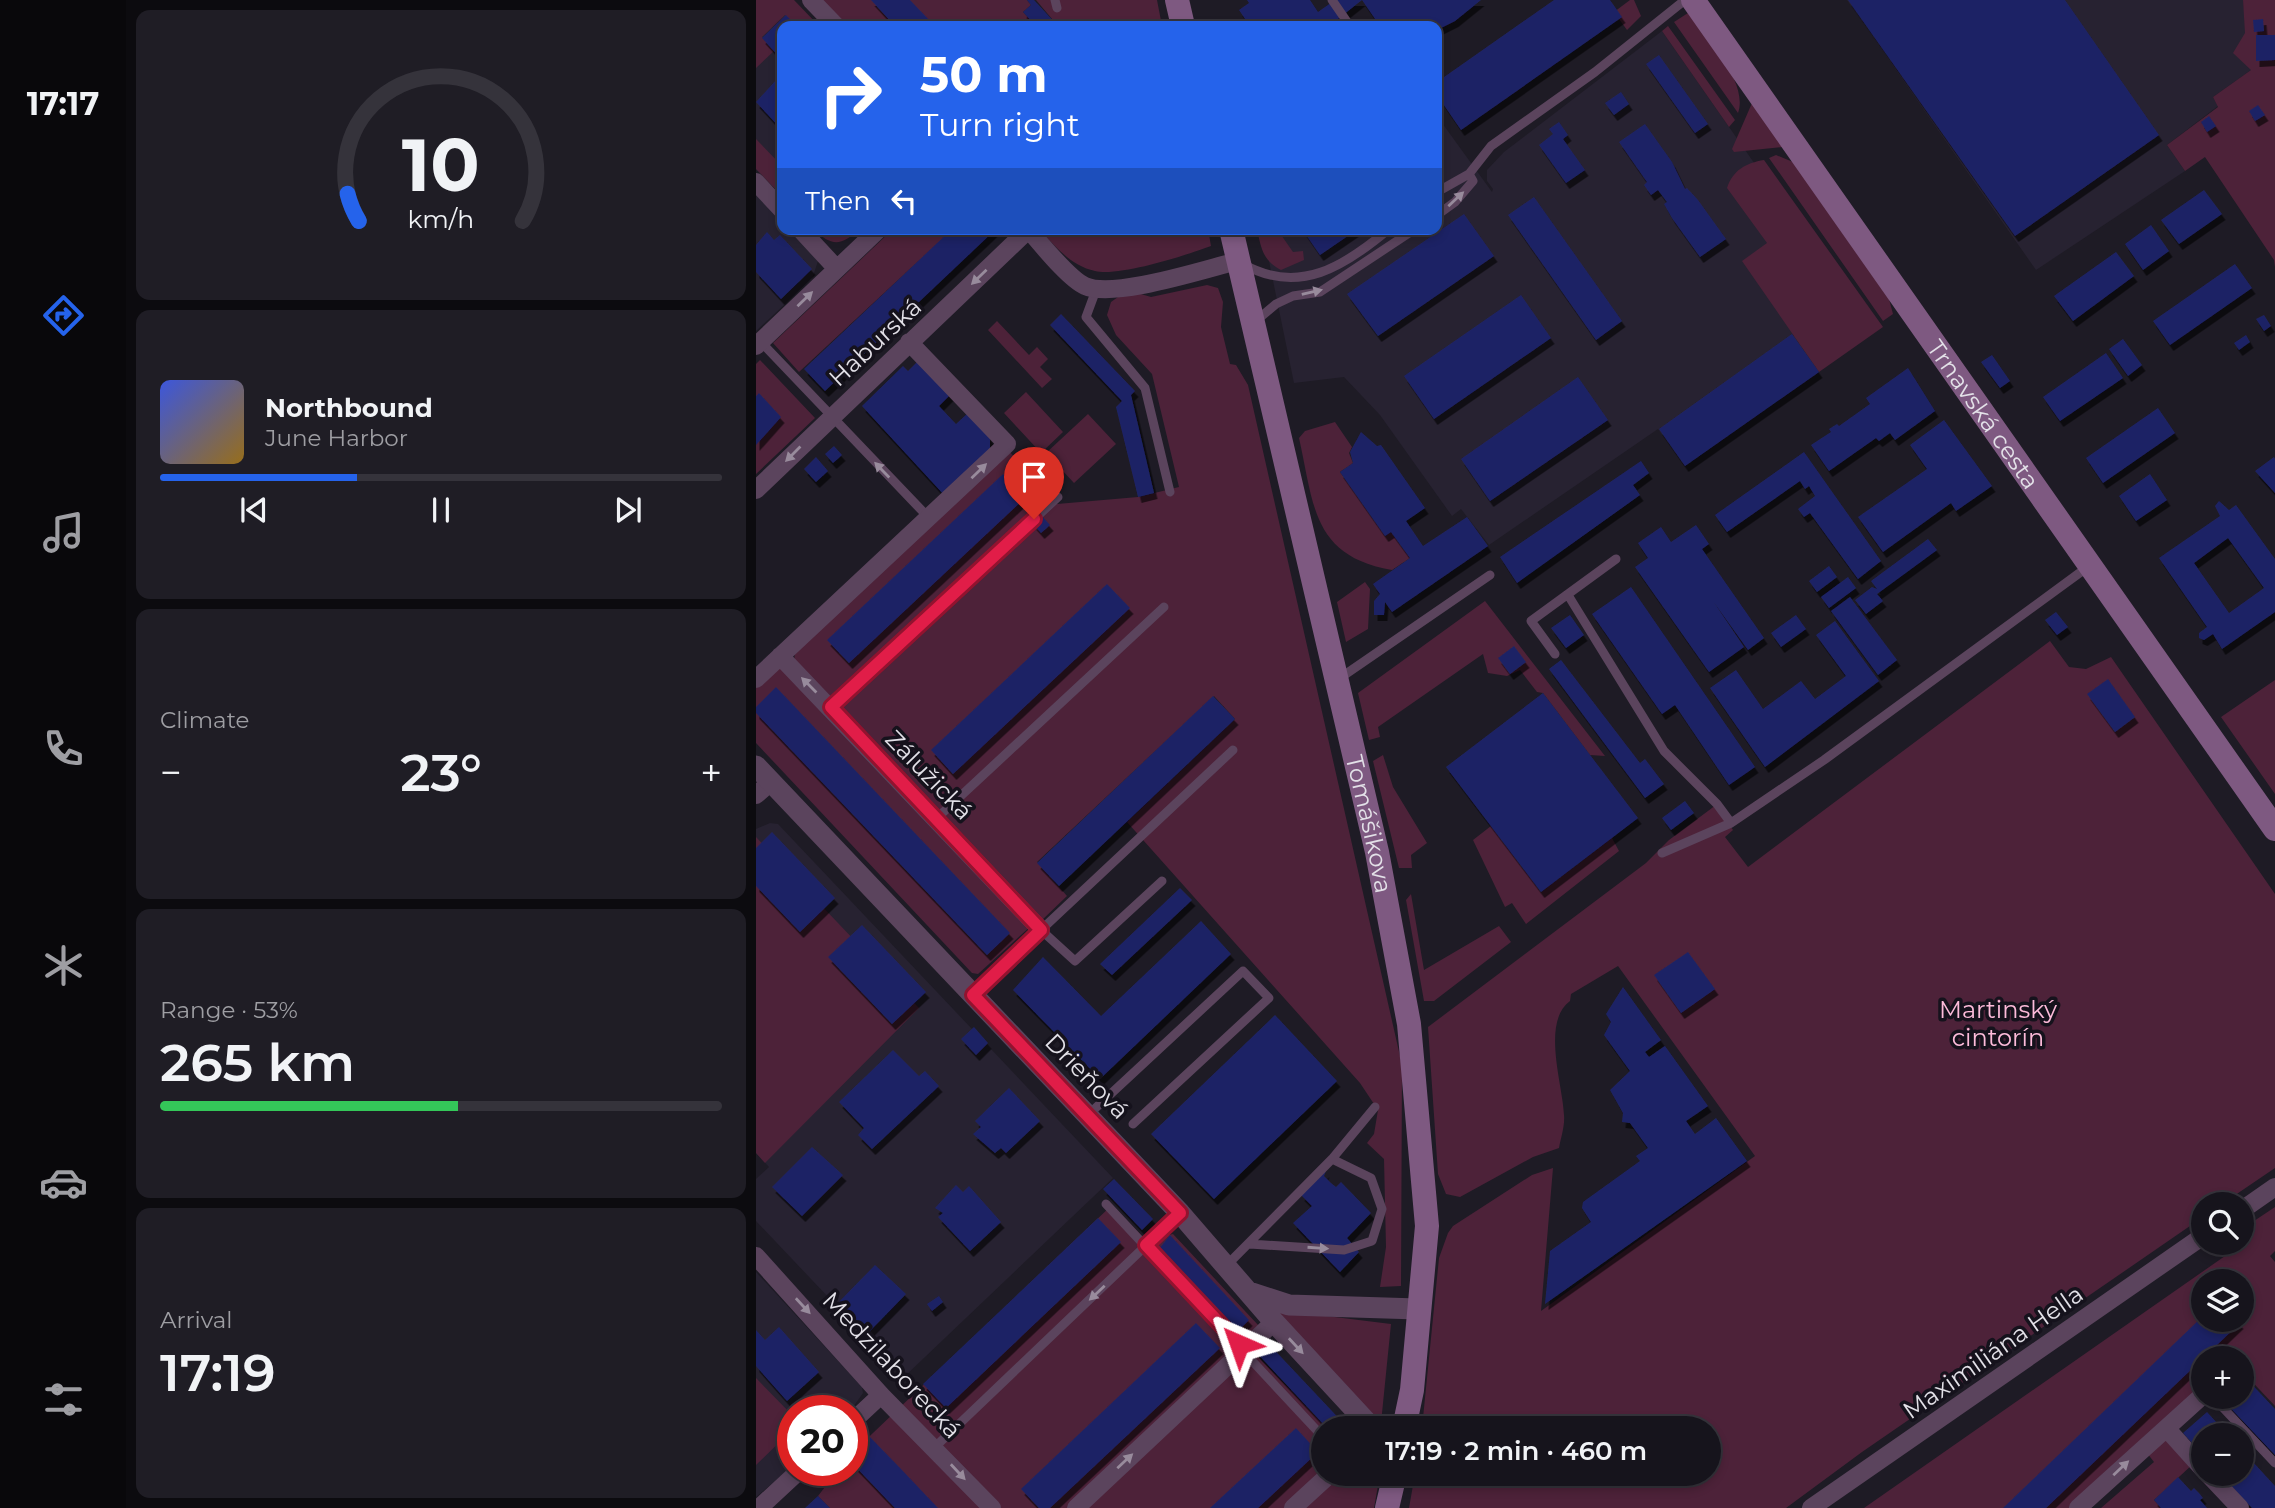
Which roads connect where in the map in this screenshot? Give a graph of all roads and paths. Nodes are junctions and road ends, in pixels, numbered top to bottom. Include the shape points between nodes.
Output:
1 (811, 0) edge
2 (1177, 0) edge
3 (1332, 0) edge
4 (1685, 0) edge
5 (1693, 0) edge
6 (831, 21) edge
7 (1182, 21) edge
8 (1347, 21) edge
9 (1471, 177) junction
10 (756, 182) edge
11 (1442, 190) edge
12 (777, 205) edge
13 (1442, 211) edge
14 (806, 235) edge
15 (872, 235) edge
16 (1023, 235) edge
17 (1033, 235) edge
18 (1232, 235) edge
19 (1380, 235) edge
20 (1406, 235) edge
21 (1238, 261) junction
22 (837, 269) junction
23 (1096, 290) junction
24 (1253, 324) junction
25 (758, 342) edge
26 (909, 342) junction
27 (830, 417) junction
28 (756, 490) edge
29 (1170, 492) dead end
30 (1058, 497) dead end
31 (930, 518) junction
32 (1616, 559) dead end
33 (2090, 565) junction
34 (1490, 575) dead end
35 (1567, 595) junction
36 (1164, 607) dead end
37 (1555, 654) dead end
38 (780, 656) junction
39 (756, 679) edge
40 (1335, 681) junction
41 (831, 707) junction
42 (1233, 750) dead end
43 (756, 766) edge
44 (763, 788) edge
45 (937, 818) junction
46 (1731, 823) junction
47 (2275, 829) edge
48 (1662, 853) dead end
49 (1162, 881) dead end
50 (1041, 930) junction
51 (973, 995) junction
52 (1375, 1107) dead end
53 (1088, 1115) junction
54 (1133, 1124) dead end
55 (1332, 1159) junction
56 (2275, 1187) edge
57 (2254, 1202) edge
58 (1106, 1203) dead end
59 (1180, 1213) junction
60 (1250, 1244) junction
61 (2191, 1244) edge
62 (1146, 1245) junction
63 (756, 1256) edge
64 (1227, 1265) junction
65 (1252, 1293) junction
66 (1418, 1309) junction
67 (1273, 1322) junction
68 (1244, 1349) junction
69 (881, 1395) junction
70 (2191, 1406) edge
71 (868, 1407) edge
72 (2223, 1409) edge
73 (1361, 1416) edge
74 (1407, 1416) edge
75 (1311, 1424) edge
76 (2166, 1429) junction
77 (935, 1447) junction
78 (2191, 1456) edge
79 (2275, 1464) edge
80 (783, 1486) edge
81 (1317, 1486) edge
82 (1392, 1486) edge
83 (2219, 1486) edge
84 (2084, 1506) edge
85 (759, 1508) edge
86 (992, 1508) edge
87 (1076, 1508) edge
88 (1293, 1508) edge
89 (1387, 1508) edge
90 (1811, 1508) edge
91 (2240, 1508) edge

1 - 6 street
2 - 7 main road
3 - 8 lane
4 - 9 lane via 1491,146
5 - 33 main road, Trnavská cesta
9 - 11 lane
13 -> 9 lane via 1455,202
10 - 12 street
14 - 22 street
15 - 22 street
16 -> 26 street, Haburská
17 - 23 street, Haburská via 1083,285
18 - 21 main road, Tomášikova
19 - 21 lane via 1327,272 1288,278 1255,271
24 -> 20 lane via 1276,304 1320,292
21 - 23 street via 1137,286
21 - 24 main road, Tomášikova
25 -> 22 street
23 - 29 lane via 1086,317 1144,388
24 - 40 main road, Tomášikova
25 - 27 lane
26 - 27 street, Haburská
31 -> 26 street via 1007,444
27 -> 28 street, Haburská
31 -> 27 lane
30 - 41 lane
31 - 38 street
32 - 35 lane
33 - 46 lane
33 - 47 main road, Trnavská cesta
34 - 40 lane
35 - 37 lane via 1531,621
35 - 46 lane via 1664,751
36 - 45 lane
38 - 39 street
41 -> 38 street, Zálužická
40 - 66 main road, Tomášikova via 1377,852 1409,1024 1427,1226
41 - 45 street, Zálužická
42 - 50 lane
43 - 44 street, Drieňová
44 - 51 street, Drieňová
45 - 50 street, Zálužická
46 - 48 lane
49 - 50 lane via 1075,961
50 - 51 lane
51 - 53 street, Drieňová
52 - 55 lane
53 - 54 lane via 1243,971 1269,998
53 - 59 street, Drieňová
55 - 60 lane
60 -> 55 lane via 1344,1250 1371,1241 1382,1209 1371,1178
56 - 57 street
58 - 62 lane
59 - 62 lane
59 - 64 street, Drieňová
60 - 64 lane
61 - 90 street, Maximiliána Hella
62 - 68 lane
62 -> 77 lane
63 -> 69 street, Medzilaborecká
64 - 65 street, Drieňová
65 - 66 street via 1302,1306
65 - 67 street, Drieňová
66 - 74 main road, Tomášikova
67 - 68 street
67 -> 73 street, Drieňová
68 - 75 lane
87 -> 68 street
69 - 71 street
69 - 77 street, Medzilaborecká
70 - 76 street
72 - 79 lane
76 - 78 street
84 -> 76 street
77 -> 86 street, Medzilaborecká
80 - 85 street
81 - 88 street
82 - 89 main road
83 - 91 street

